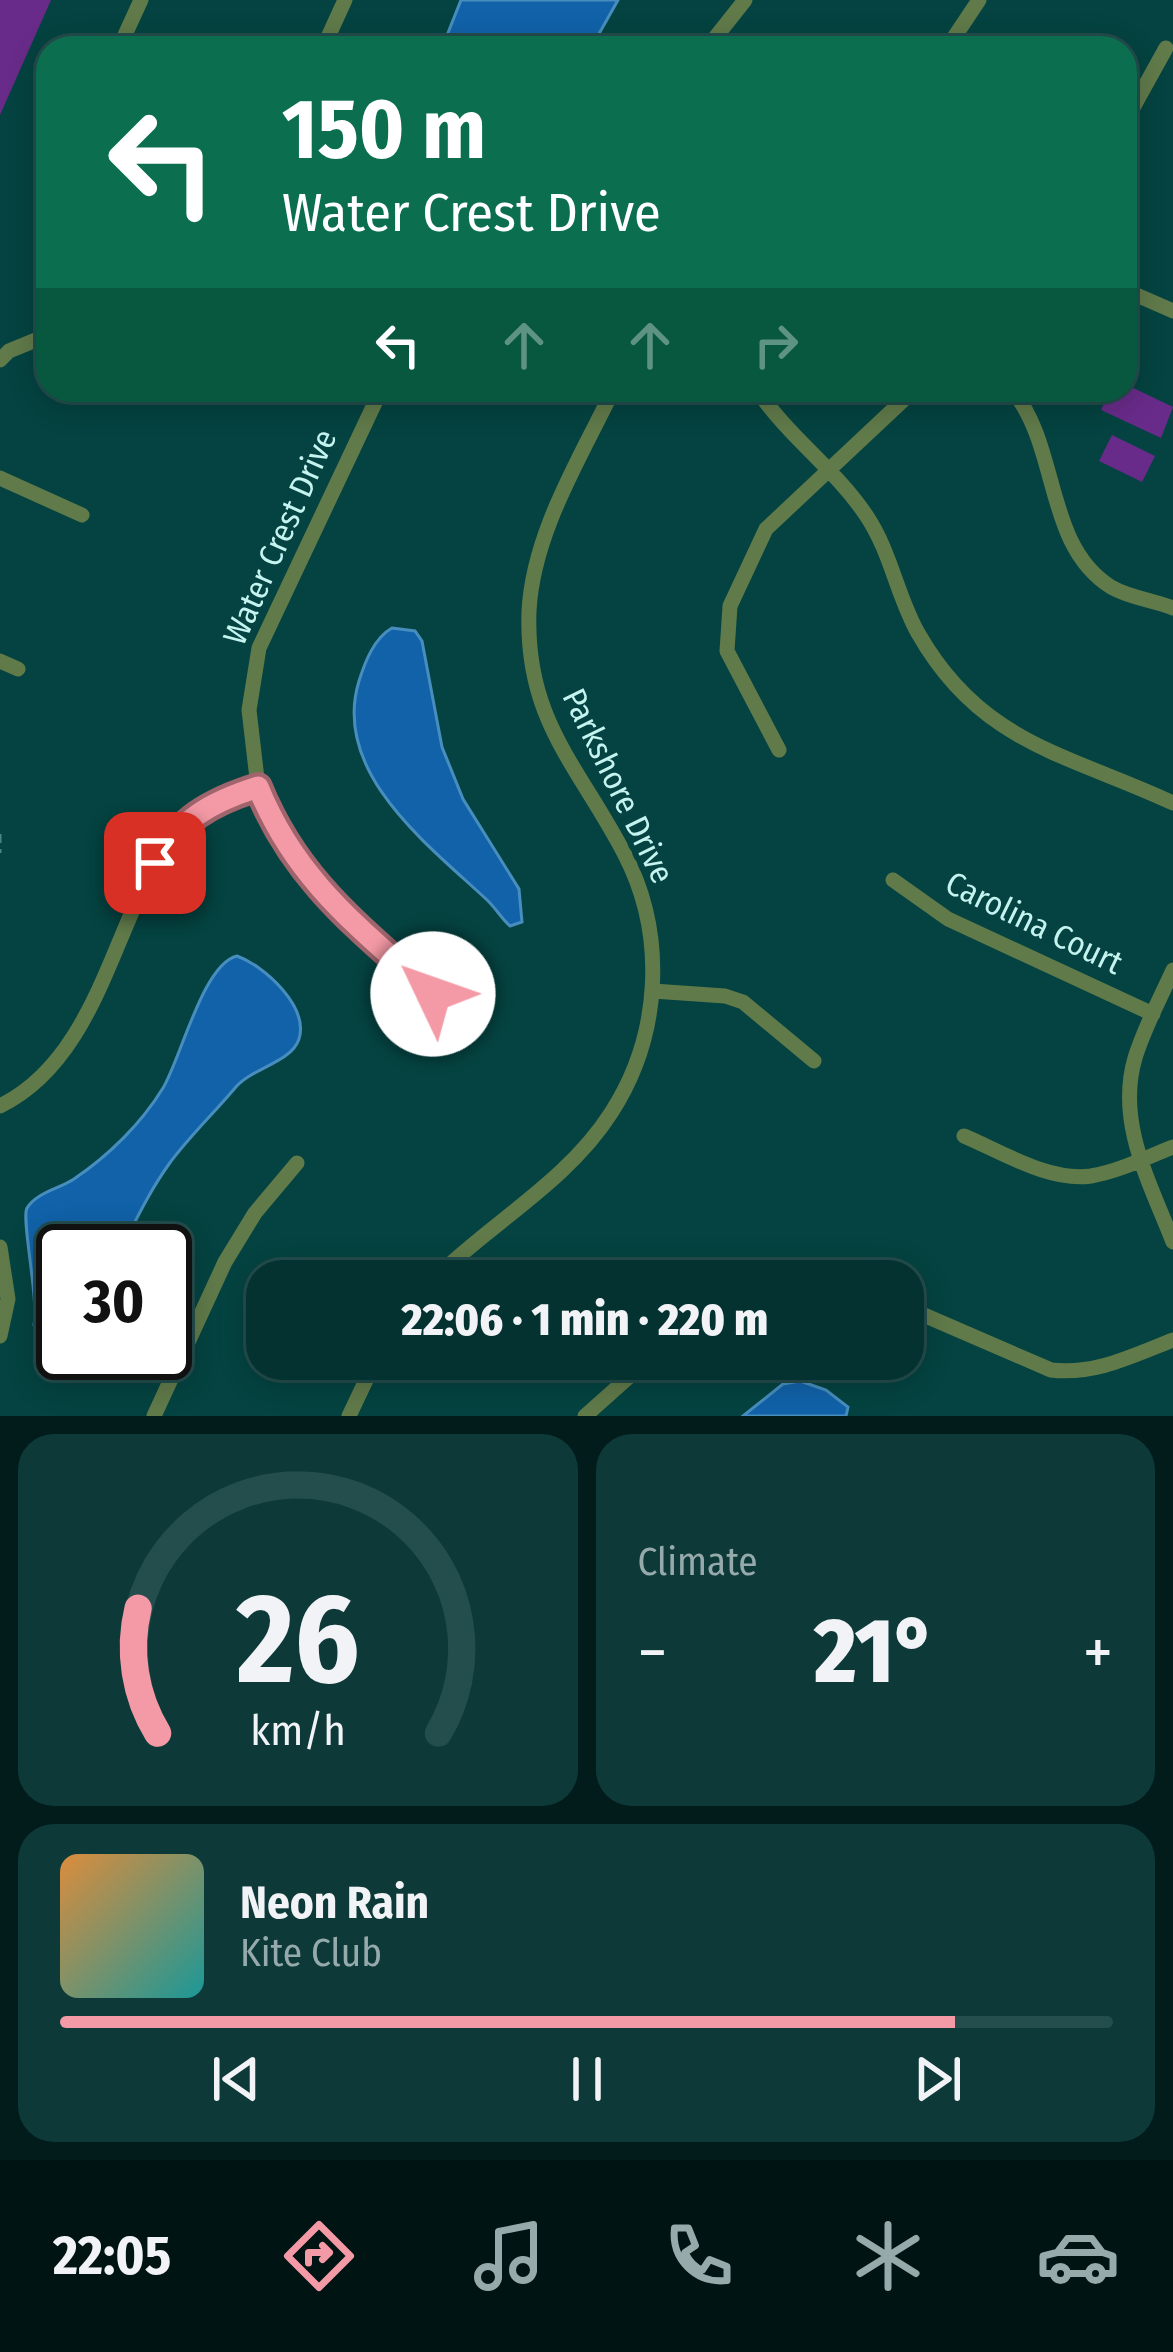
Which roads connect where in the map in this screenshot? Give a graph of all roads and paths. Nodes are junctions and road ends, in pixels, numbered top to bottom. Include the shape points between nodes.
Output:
1 (140, 0) edge
2 (345, 0) edge
3 (745, 0) edge
4 (979, 0) edge
5 (124, 36) edge
6 (328, 36) edge
7 (716, 36) edge
8 (955, 36) edge
9 (1166, 48) dead end
10 (1137, 100) edge
11 (1137, 295) edge
12 (1173, 311) edge
13 (36, 340) edge
14 (0, 360) edge
15 (375, 402) edge
16 (607, 402) edge
17 (767, 402) edge
18 (902, 402) edge
19 (1020, 402) edge
20 (831, 470) junction
21 (0, 478) edge
22 (82, 515) dead end
23 (1173, 608) edge
24 (0, 661) edge
25 (18, 669) dead end
26 (779, 750) dead end
27 (258, 787) junction
28 (1173, 803) edge
29 (0, 834) edge
30 (0, 853) edge
31 (893, 880) dead end
32 (1173, 970) edge
33 (653, 992) junction
34 (433, 994) dead end
35 (1153, 1014) junction
36 (814, 1061) dead end
37 (0, 1106) edge
38 (964, 1136) dead end
39 (1173, 1147) edge
40 (1141, 1160) junction
41 (297, 1163) dead end
42 (1173, 1242) edge
43 (0, 1247) edge
44 (456, 1260) edge
45 (924, 1315) edge
46 (0, 1336) edge
47 (1173, 1340) edge
48 (366, 1380) edge
49 (626, 1380) edge
50 (154, 1416) edge
51 (349, 1416) edge
52 (585, 1416) edge

1 - 5 street
2 - 6 street
3 - 7 street
4 - 8 street
9 - 10 street
11 - 12 street
13 - 14 street
15 - 27 street, Water Crest Drive via 259,648 249,710
16 - 33 street, Parkshore Drive via 548,525 529,608 530,648 561,753 641,894
17 - 20 street
18 - 20 street
19 - 23 street via 1079,557 1123,593
20 - 26 street via 762,533 726,623 731,664
20 - 28 street via 875,530 920,636 962,692 1035,747
21 - 22 street
24 - 25 street
27 - 34 street, Water Crest Drive via 314,885
27 - 37 street via 219,799 178,829 66,1051 38,1083
29 - 30 path
31 - 35 street, Carolina Court via 961,926
32 - 35 street
33 - 36 street via 743,1002
33 - 44 street, Parkshore Drive via 634,1074 588,1146
35 - 40 street via 1130,1090
38 - 40 street via 1071,1177
39 - 40 street
40 - 42 street
41 - 50 street via 225,1262
43 - 46 street via 8,1299
45 - 47 street via 1051,1370 1097,1369
48 - 51 street
49 - 52 street

